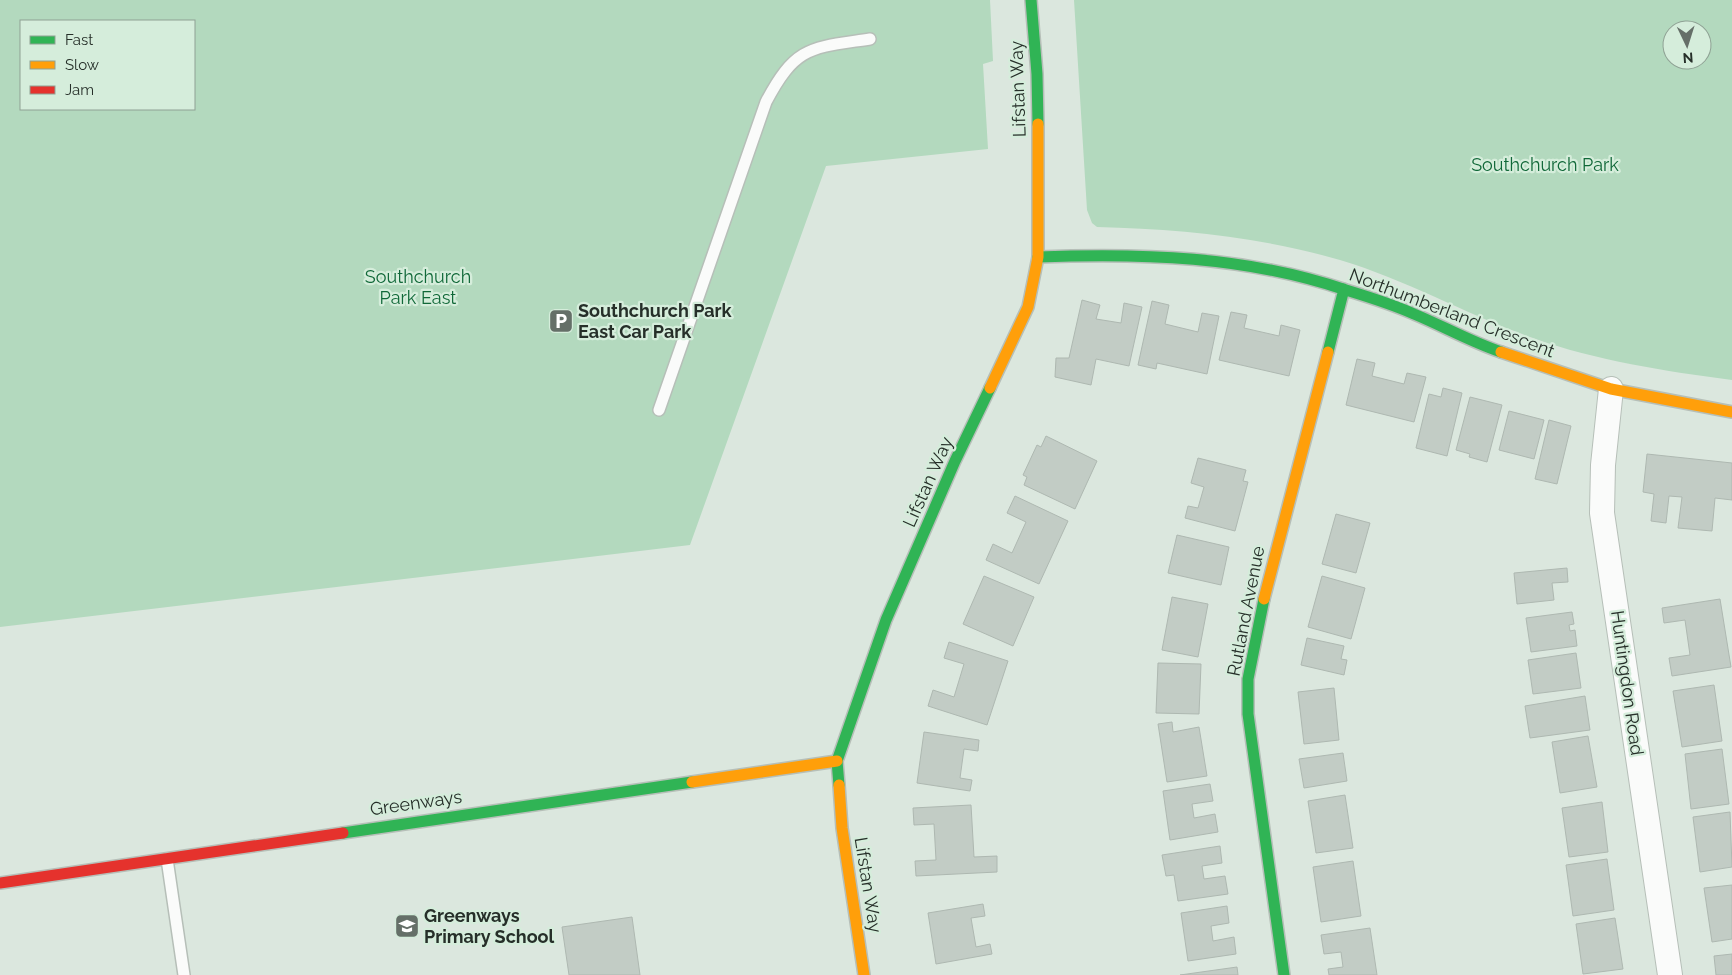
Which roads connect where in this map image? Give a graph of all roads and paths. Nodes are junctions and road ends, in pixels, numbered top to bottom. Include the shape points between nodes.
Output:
1 (1031, 0) edge
2 (870, 39) dead end
3 (1038, 258) junction
4 (1344, 289) junction
5 (1612, 389) junction
6 (659, 410) dead end
7 (1732, 412) edge
8 (837, 761) junction
9 (167, 857) junction
10 (0, 883) edge
11 (184, 975) edge
12 (864, 975) edge
13 (1284, 975) edge
14 (1670, 975) edge

1 - 3 street, Lifstan Way via 1037,74
2 - 6 lane via 820,47 800,55 776,83 766,102
3 - 4 street, Northumberland Crescent via 1116,254 1195,258 1281,272
3 - 8 street, Lifstan Way via 1028,307 886,620
4 - 5 street, Northumberland Crescent via 1413,313 1495,350
4 - 13 street, Rutland Avenue via 1271,568 1248,679 1252,750
5 - 7 street, Northumberland Crescent
5 - 14 street, Huntingdon Road via 1603,465 1602,513
8 - 9 street, Greenways
8 - 12 street, Lifstan Way via 842,828
9 - 10 street, Greenways
9 - 11 lane

